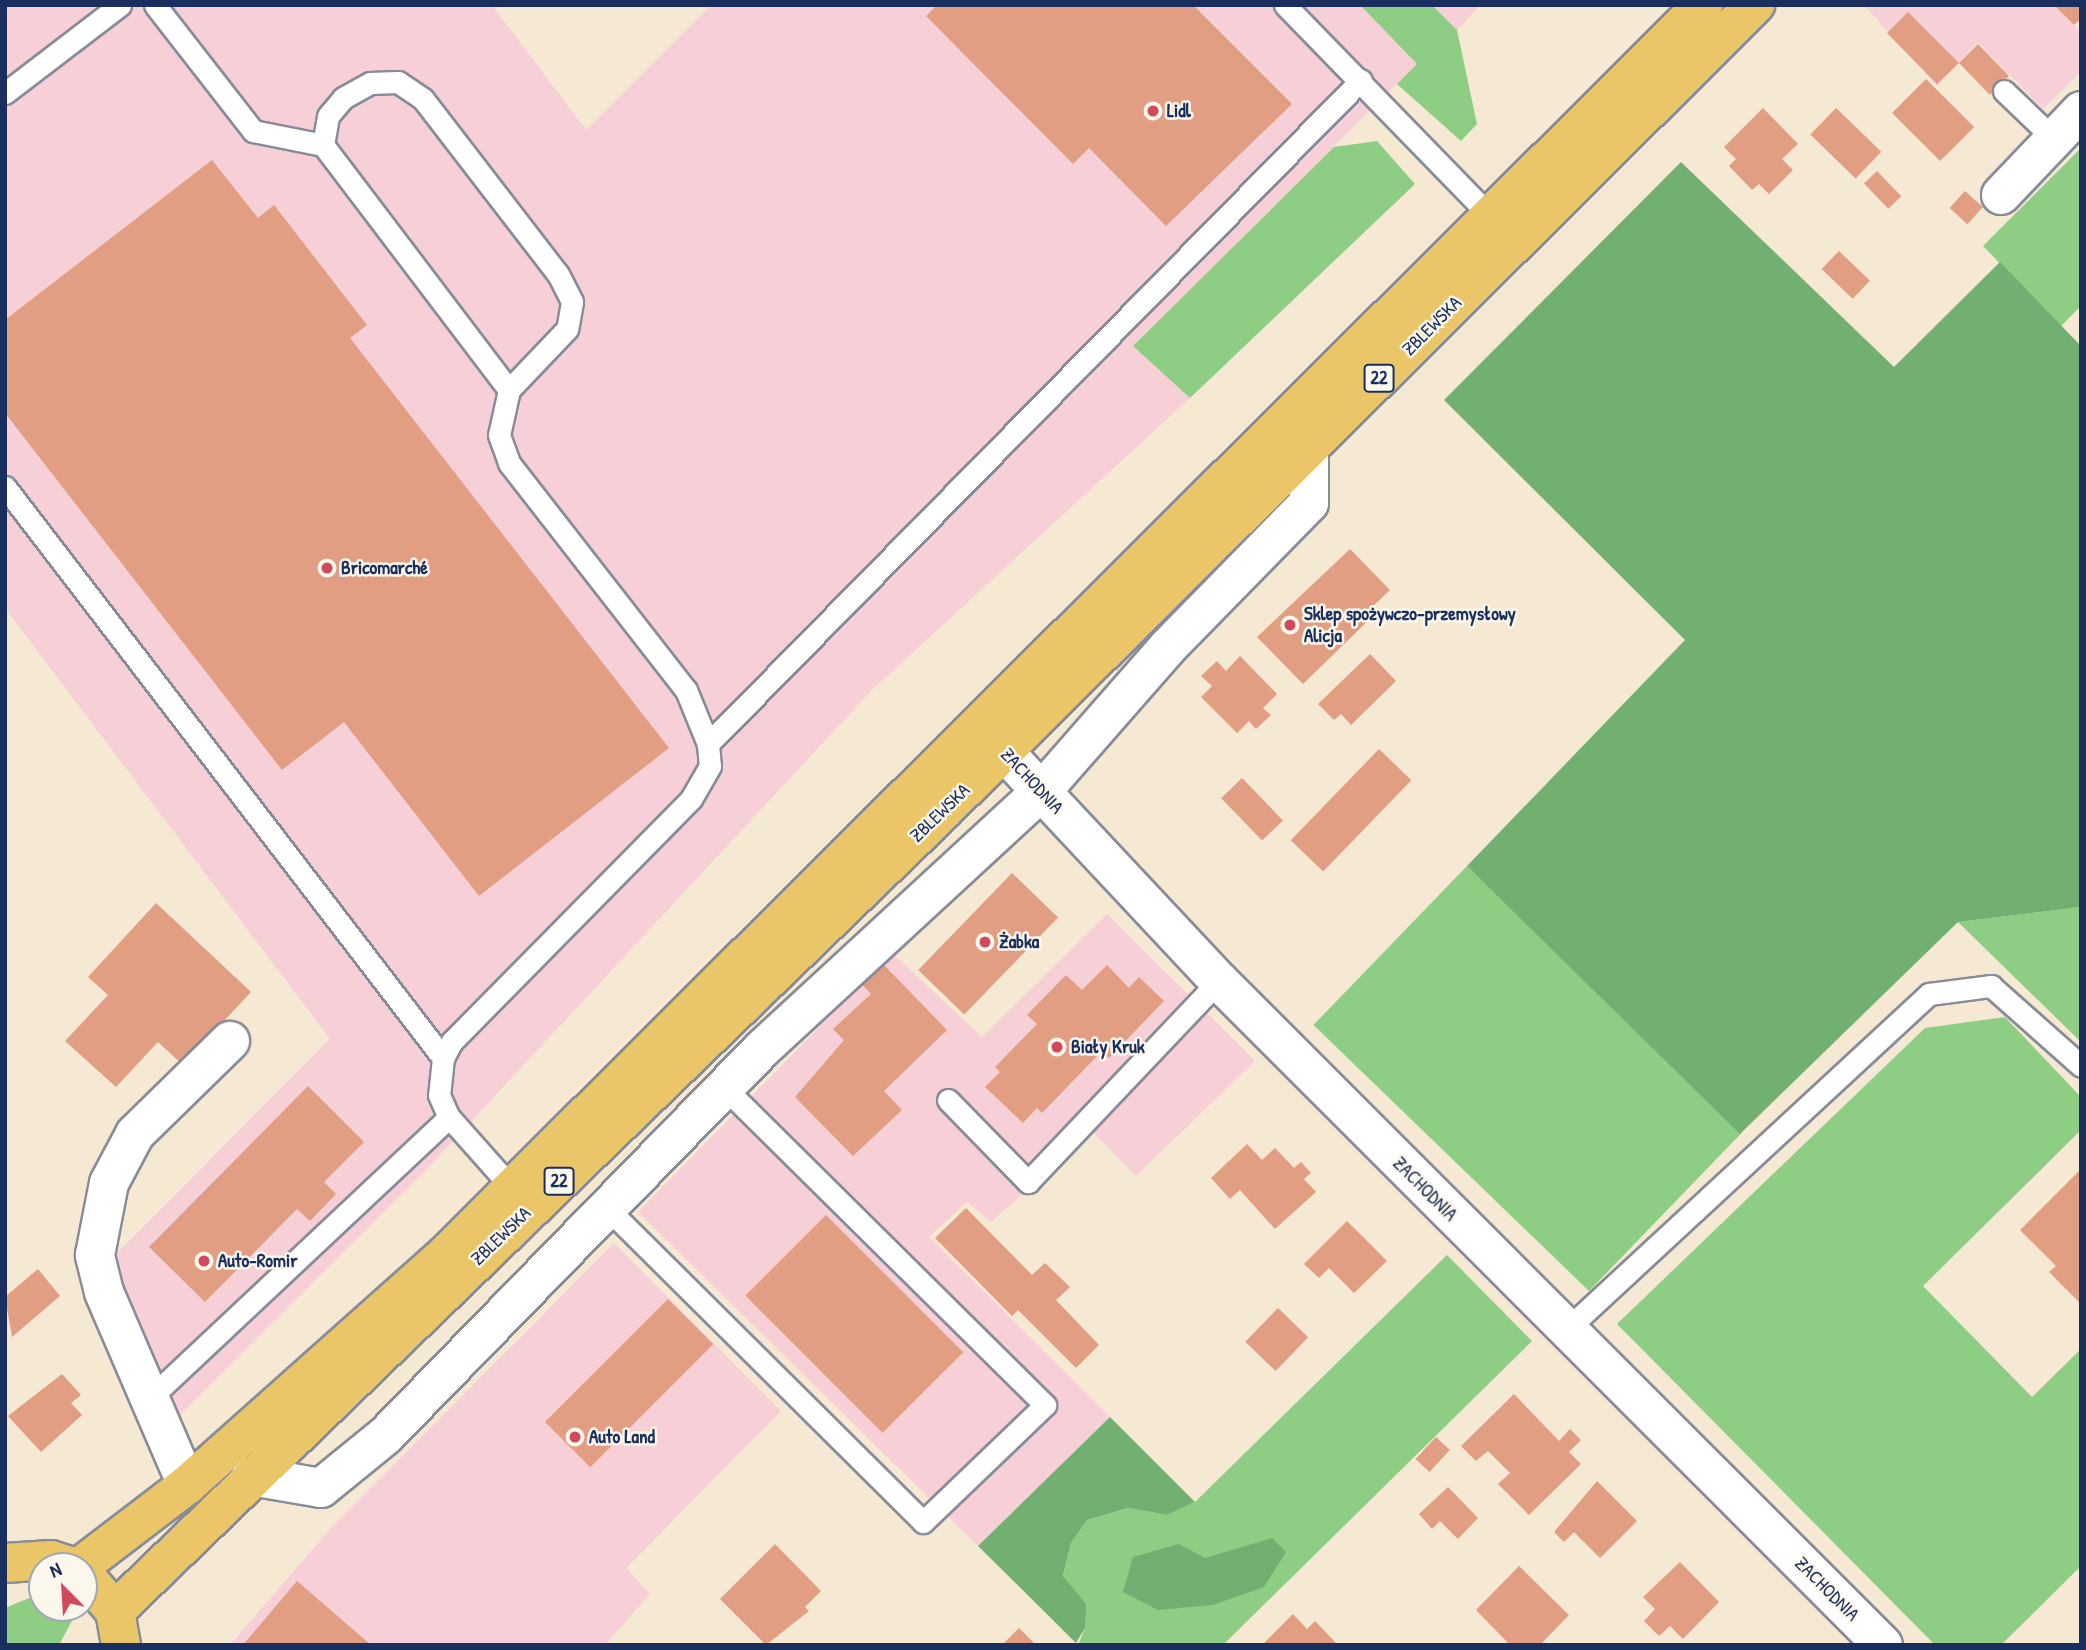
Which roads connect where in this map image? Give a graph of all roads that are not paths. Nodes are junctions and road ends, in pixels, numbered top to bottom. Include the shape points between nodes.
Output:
1 (120, 5) edge
2 (155, 5) edge
3 (1285, 5) edge
4 (1703, 5) edge
5 (1755, 5) edge
6 (1361, 80) junction
7 (2004, 91) dead end
8 (5, 93) edge
9 (2081, 111) edge
10 (2054, 139) junction
11 (323, 145) junction
12 (2001, 195) dead end
13 (1490, 216) junction
14 (509, 390) junction
15 (1308, 449) junction
16 (5, 487) edge
17 (977, 723) junction
18 (708, 744) junction
19 (1003, 750) junction
20 (1042, 791) junction
21 (1219, 981) junction
22 (230, 1041) dead end
23 (443, 1058) junction
24 (2081, 1066) edge
25 (725, 1088) junction
26 (948, 1100) dead end
27 (449, 1117) junction
28 (512, 1188) junction
29 (610, 1211) junction
30 (1566, 1330) junction
31 (150, 1398) junction
32 (251, 1476) junction
33 (187, 1485) junction
34 (98, 1553) edge
35 (28, 1562) edge
36 (5, 1563) edge
37 (98, 1597) edge
38 (118, 1628) edge
39 (1883, 1645) edge

1 - 8 lane
2 - 11 lane via 253,131
3 - 6 lane
4 - 13 main road, ZBLEWSKA / 22
5 - 15 main road, ZBLEWSKA / 22
6 - 13 lane
6 - 18 lane
7 - 10 lane
9 - 10 street
10 - 12 street
11 - 14 lane
11 - 14 lane via 328,116 343,98 370,83 398,82 423,99 558,274 572,302 567,329
13 - 17 main road, ZBLEWSKA / 22
14 - 18 lane via 499,435 509,463 686,690
15 - 19 main road, ZBLEWSKA / 22
15 - 20 street via 1309,503 1167,648
16 - 23 lane
17 - 19 street, ZACHODNIA
17 - 28 main road, ZBLEWSKA / 22
18 - 23 lane via 710,766 691,799 452,1041
19 - 20 street, ZACHODNIA
19 - 32 main road, ZBLEWSKA / 22
20 - 21 street, ZACHODNIA
20 - 25 street
21 - 26 lane via 1028,1182
21 - 30 street, ZACHODNIA
22 - 31 street via 135,1134 99,1220 95,1255 104,1292
23 - 27 lane via 439,1096
24 - 30 lane via 1991,986 1929,994
25 - 29 street
25 - 29 lane via 1045,1405 923,1522
27 - 28 lane
27 - 31 lane
28 - 33 main road, ZBLEWSKA / 22
29 - 32 street via 386,1435 321,1488
30 - 39 street, ZACHODNIA
31 - 33 street
32 - 38 main road, ZBLEWSKA / 22
33 - 34 main road, ZBLEWSKA / 22
35 - 36 main road
37 - 38 main road, 22

